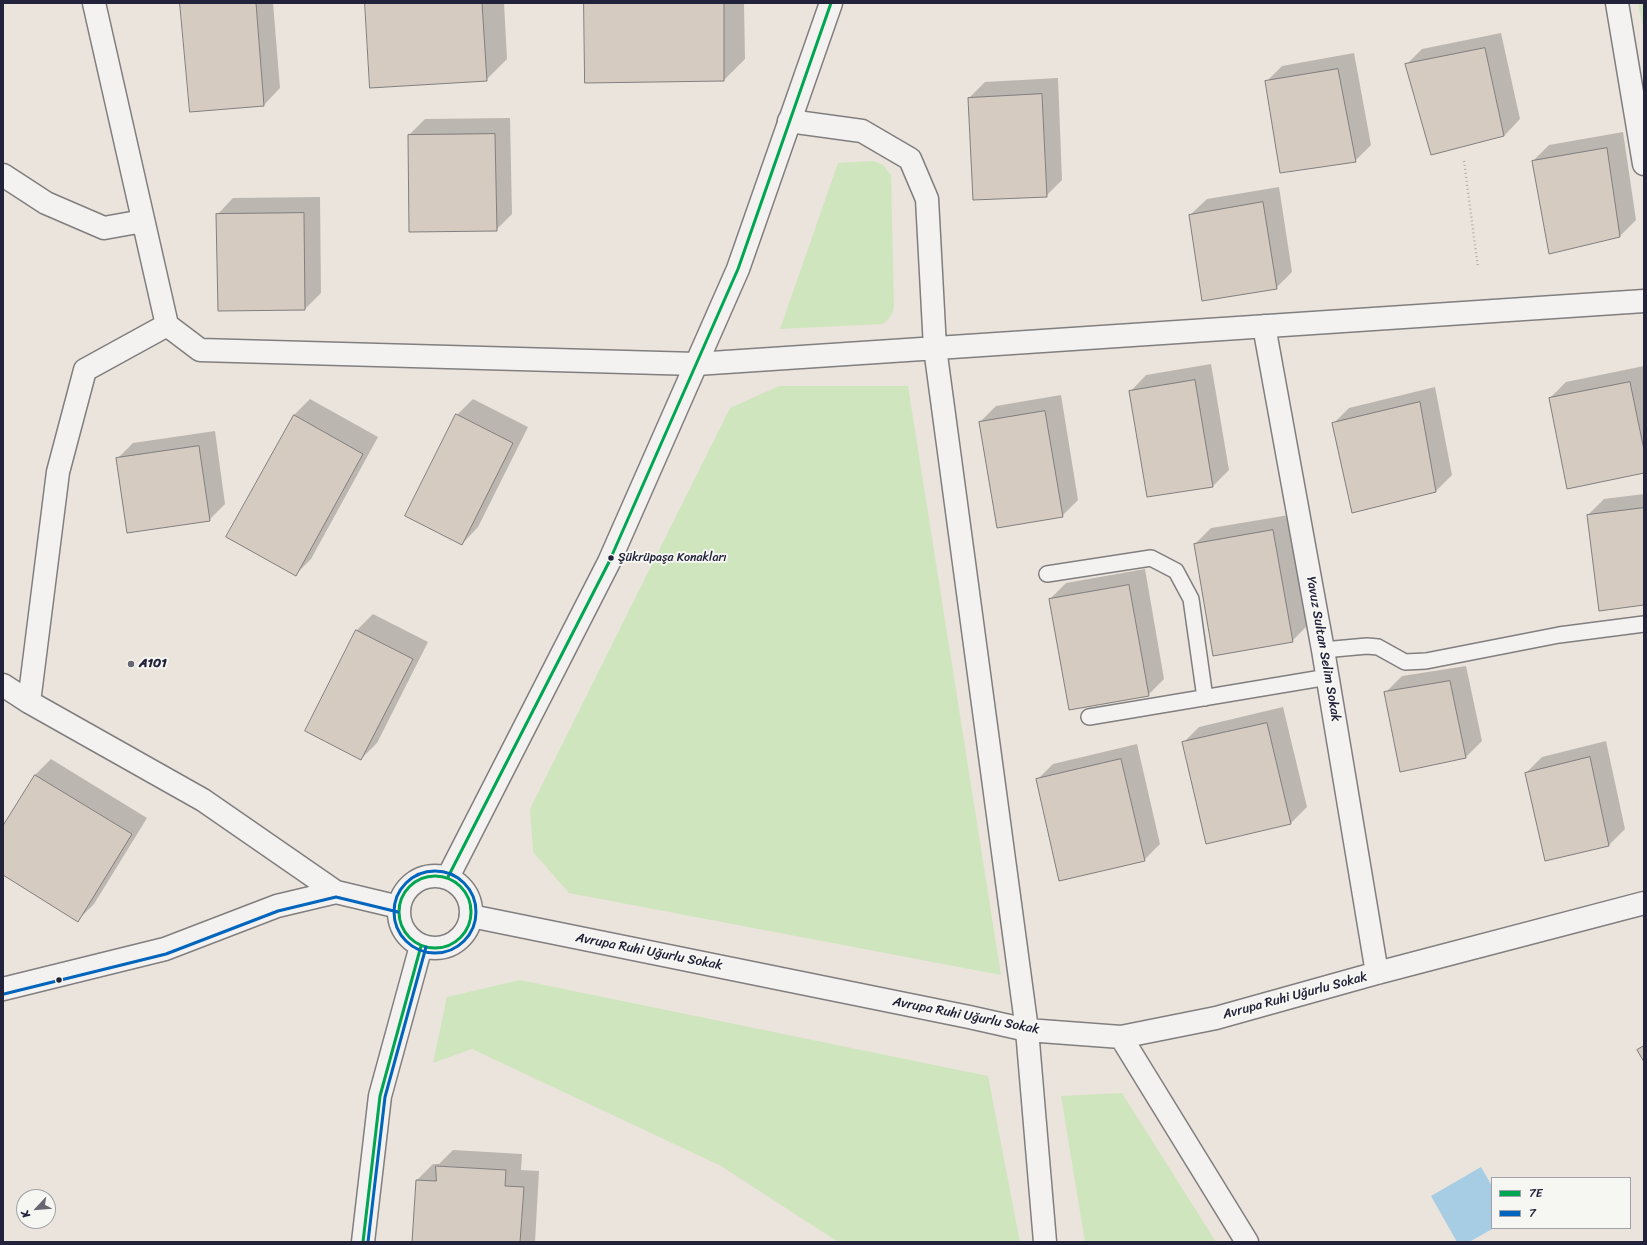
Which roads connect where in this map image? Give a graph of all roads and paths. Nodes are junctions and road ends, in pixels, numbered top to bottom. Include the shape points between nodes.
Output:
1 (94, 3) edge
2 (831, 3) edge
3 (1617, 3) edge
4 (790, 120) junction
5 (1464, 161) dead end
6 (1644, 164) edge
7 (3, 175) edge
8 (143, 221) junction
9 (1478, 268) dead end
10 (1644, 301) edge
11 (167, 325) junction
12 (1264, 326) junction
13 (935, 348) junction
14 (696, 364) junction
15 (1047, 574) dead end
16 (1644, 624) edge
17 (1323, 650) junction
18 (1328, 677) junction
19 (3, 685) edge
20 (1205, 698) junction
21 (29, 702) junction
22 (1090, 717) dead end
23 (448, 877) junction
24 (336, 892) junction
25 (1644, 903) edge
26 (399, 907) junction
27 (472, 916) junction
28 (421, 946) junction
29 (1377, 973) junction
30 (3, 989) edge
31 (1027, 1030) junction
32 (1120, 1037) junction
33 (362, 1242) edge
34 (1045, 1242) edge
35 (1247, 1242) edge

1 - 8 street
2 - 4 street
3 - 6 street
4 - 13 street via 862,131 910,160 927,199
4 - 14 street via 738,269
5 - 9 path
7 - 8 street via 46,203 104,228
8 - 11 street
10 - 12 street
11 - 14 street via 200,350
11 - 21 street via 85,370 58,472
12 - 13 street
12 - 17 street, Yavuz Sultan Selim Sokak
13 - 14 street
13 - 31 street
14 - 23 street via 609,562
15 - 20 lane via 1150,558 1176,572 1191,599
16 - 17 lane via 1559,635 1426,661 1404,662 1378,647
17 - 18 street, Yavuz Sultan Selim Sokak
18 - 20 lane
18 - 29 street, Yavuz Sultan Selim Sokak
19 - 21 street
20 - 22 lane
21 - 24 street via 203,800
23 - 26 street via 422,877 411,884 403,894
23 - 27 street via 467,893
24 - 26 street
24 - 30 street via 277,906 165,949
25 - 29 street, Avrupa Ruhi Uğurlu Sokak
26 - 28 street via 399,919 403,930
27 - 28 street via 463,936 454,943 438,948
27 - 31 street, Avrupa Ruhi Uğurlu Sokak
28 - 33 street via 380,1096
29 - 32 street, Avrupa Ruhi Uğurlu Sokak via 1216,1018
31 - 32 street, Avrupa Ruhi Uğurlu Sokak
31 - 34 street
32 - 35 street

